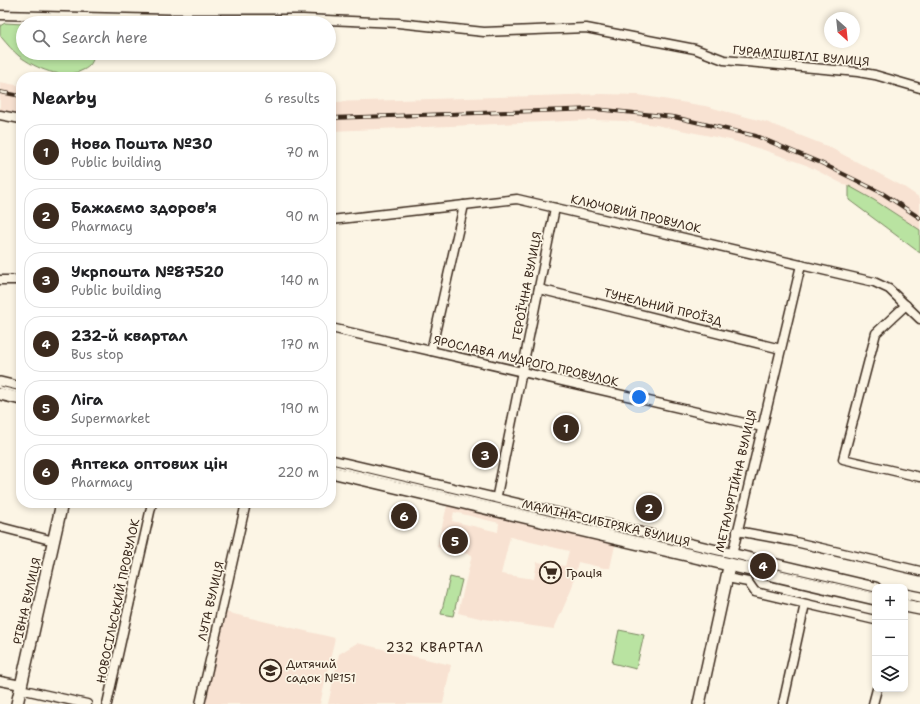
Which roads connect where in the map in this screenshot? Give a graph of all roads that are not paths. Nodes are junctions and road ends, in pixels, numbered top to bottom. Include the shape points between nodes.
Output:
1 (0, 15) edge
2 (42, 16) edge
3 (336, 20) edge
4 (920, 88) edge
5 (0, 115) edge
6 (16, 118) edge
7 (464, 205) junction
8 (555, 208) junction
9 (336, 219) edge
10 (801, 265) junction
11 (0, 280) edge
12 (16, 280) edge
13 (539, 289) junction
14 (906, 305) junction
15 (920, 319) edge
16 (336, 329) edge
17 (781, 349) junction
18 (432, 351) junction
19 (522, 372) junction
20 (0, 383) edge
21 (16, 387) edge
22 (0, 394) edge
23 (16, 398) edge
24 (762, 427) junction
25 (336, 461) edge
26 (336, 473) edge
27 (920, 477) edge
28 (495, 505) junction
29 (61, 508) edge
30 (151, 508) edge
31 (245, 508) edge
32 (0, 527) edge
33 (738, 531) junction
34 (54, 540) junction
35 (731, 560) junction
36 (920, 571) edge
37 (727, 578) junction
38 (872, 587) edge
39 (908, 596) edge
40 (872, 598) edge
41 (920, 598) edge
42 (805, 604) junction
43 (908, 607) edge
44 (920, 609) edge
45 (872, 619) edge
46 (0, 681) edge
47 (21, 687) junction
48 (876, 692) edge
49 (17, 704) edge
50 (87, 704) edge
51 (107, 704) edge
52 (200, 704) edge
53 (699, 704) edge
54 (783, 704) edge
55 (873, 704) edge

1 - 2 street, ГУРАМІШВІЛІ ВУЛИЦЯ
3 - 4 street, ГУРАМІШВІЛІ ВУЛИЦЯ via 398,23 484,32 586,28 695,49 724,60 858,72
5 - 6 street
7 - 8 street, КЛЮЧОВИЙ ПРОВУЛОК via 517,199
7 - 9 street, КЛЮЧОВИЙ ПРОВУЛОК
7 - 18 street
8 - 10 street, КЛЮЧОВИЙ ПРОВУЛОК
8 - 13 street, ГЕРОЇЧНА ВУЛИЦЯ
10 - 14 street, КЛЮЧОВИЙ ПРОВУЛОК via 874,282 889,289
10 - 17 street, МЕТАЛУРГІЙНА ВУЛИЦЯ
11 - 12 street
13 - 17 street, ТУНЕЛЬНИЙ ПРОЇЗД
13 - 19 street, ГЕРОЇЧНА ВУЛИЦЯ
14 - 15 street, КЛЮЧОВИЙ ПРОВУЛОК
14 - 27 street via 876,333 843,459
16 - 18 street, ЯРОСЛАВА МУДРОГО ПРОВУЛОК
17 - 24 street, МЕТАЛУРГІЙНА ВУЛИЦЯ
18 - 19 street, ЯРОСЛАВА МУДРОГО ПРОВУЛОК
19 - 24 street, ЯРОСЛАВА МУДРОГО ПРОВУЛОК
19 - 28 street, ГЕРОЇЧНА ВУЛИЦЯ
20 - 21 main road
22 - 23 main road
24 - 33 street, МЕТАЛУРГІЙНА ВУЛИЦЯ
25 - 28 main road, МАМІНА-СИБІРЯКА ВУЛИЦЯ
26 - 28 main road, МАМІНА-СИБІРЯКА ВУЛИЦЯ
28 - 35 main road, МАМІНА-СИБІРЯКА ВУЛИЦЯ
29 - 34 main road, РІВНА ВУЛИЦЯ
30 - 51 street, НОВОСІЛЬСЬКИЙ ПРОВУЛОК
31 - 52 street, ЛУТА ВУЛИЦЯ
32 - 34 street
33 - 35 street, МЕТАЛУРГІЙНА ВУЛИЦЯ
33 - 36 street
34 - 47 main road, РІВНА ВУЛИЦЯ
35 - 37 main road, МЕТАЛУРГІЙНА ВУЛИЦЯ
35 - 38 main road, МАМІНА-СИБІРЯКА ВУЛИЦЯ
35 - 40 main road, МАМІНА-СИБІРЯКА ВУЛИЦЯ
37 - 42 street via 748,582 755,592
37 - 53 main road, МЕТАЛУРГІЙНА ВУЛИЦЯ
39 - 41 main road
42 - 45 street
42 - 54 street
43 - 44 main road
46 - 47 street
47 - 49 main road, РІВНА ВУЛИЦЯ
47 - 50 street
48 - 55 street

